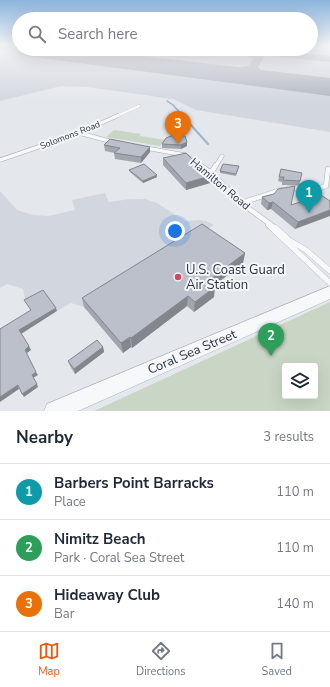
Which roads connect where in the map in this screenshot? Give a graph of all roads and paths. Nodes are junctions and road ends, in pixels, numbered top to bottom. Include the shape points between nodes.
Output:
1 (139, 106) dead end
2 (80, 133) junction
3 (117, 143) edge
4 (140, 147) edge
5 (222, 156) dead end
6 (0, 160) edge
7 (328, 169) dead end
8 (211, 173) junction
9 (241, 203) junction
10 (265, 220) junction
11 (330, 272) edge
12 (330, 283) edge
13 (330, 292) edge
14 (54, 411) edge

1 - 2 lane, Solomons Road
2 - 3 lane
2 - 6 lane, Solomons Road
4 - 8 lane, Hamilton Road via 185,155
5 - 8 lane
7 - 9 lane via 326,186 317,189 283,189
8 - 9 lane, Hamilton Road
9 - 10 lane, Hamilton Road
10 - 11 lane, Hamilton Road via 306,250
10 - 12 lane, Hamilton Road
13 - 14 street, Coral Sea Street

